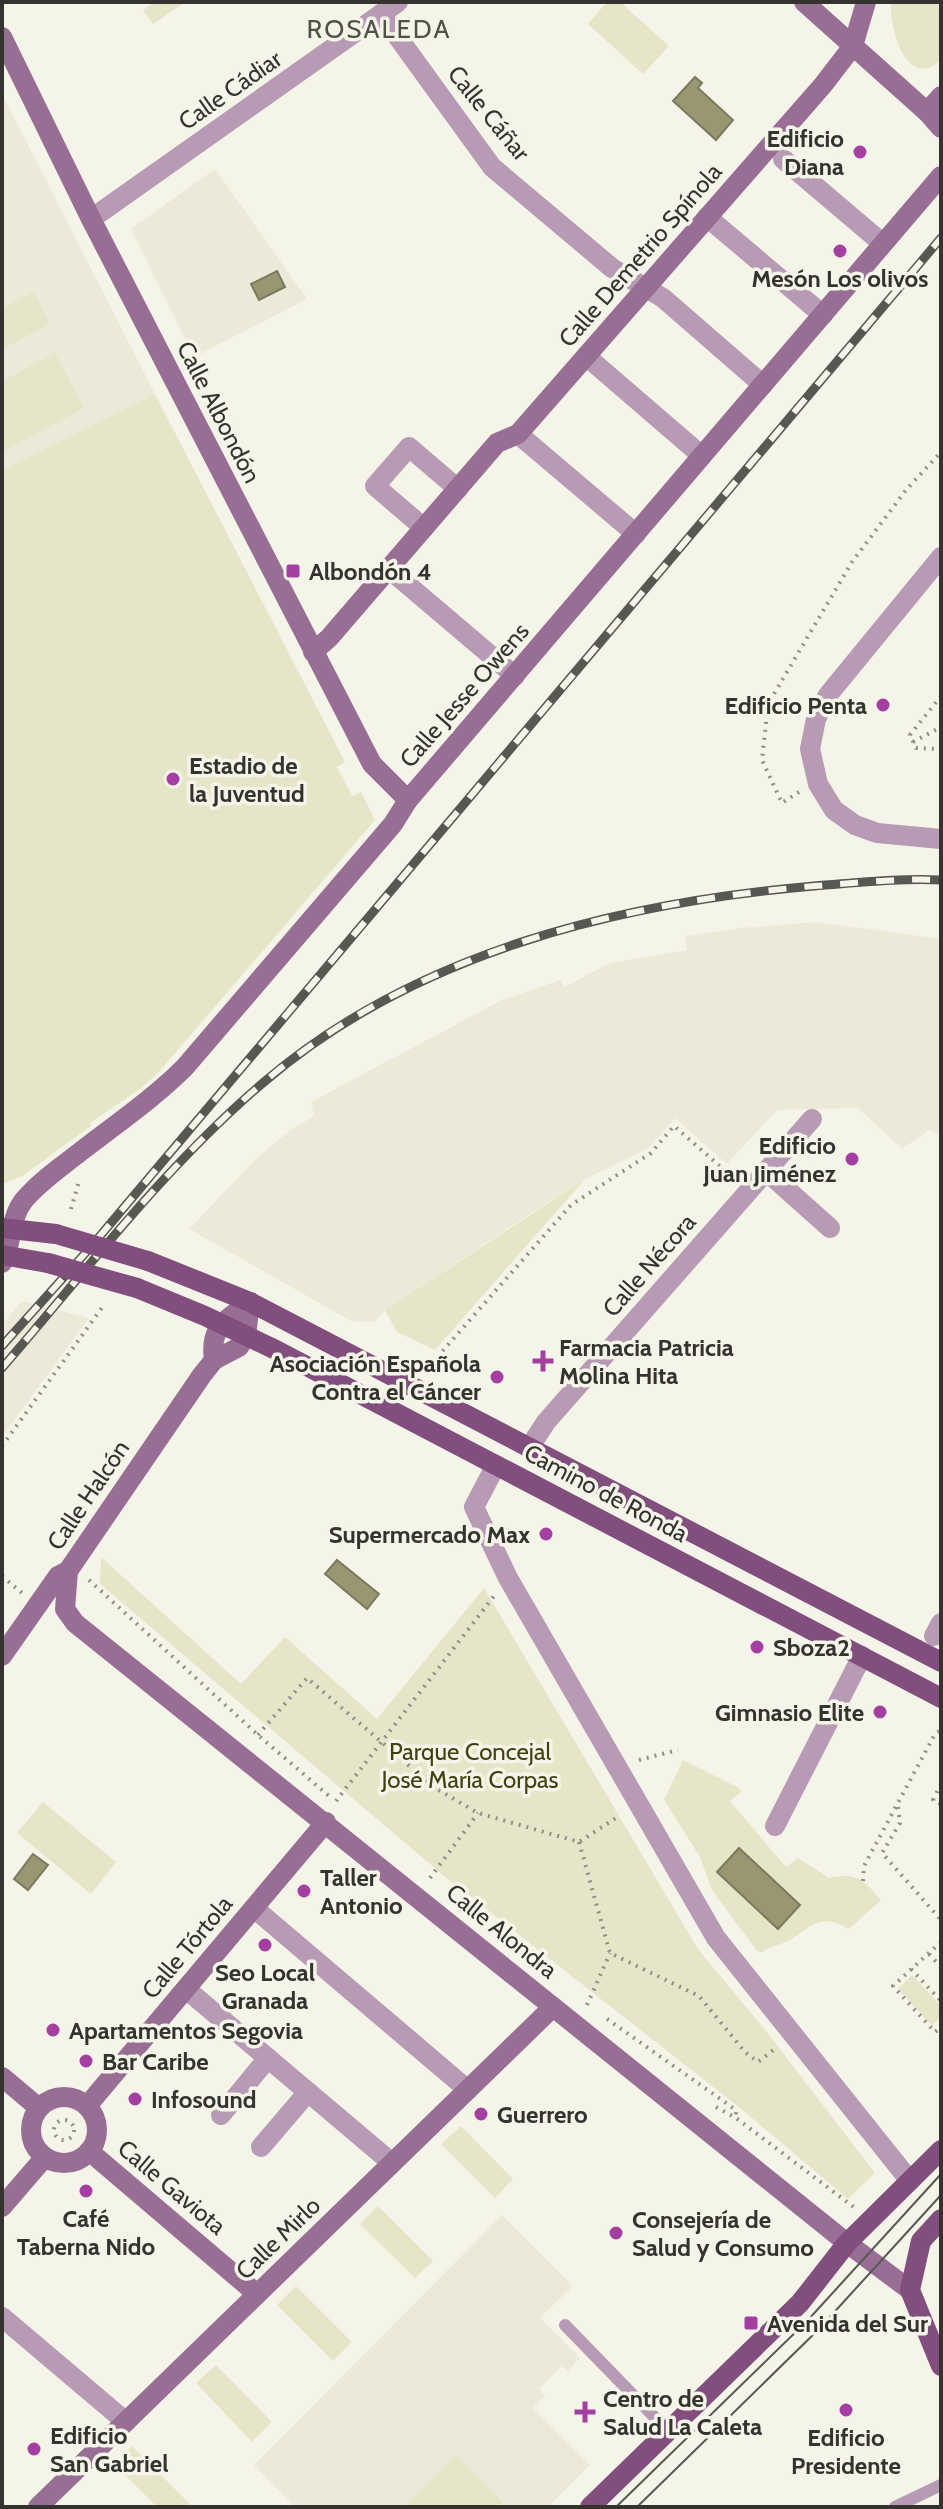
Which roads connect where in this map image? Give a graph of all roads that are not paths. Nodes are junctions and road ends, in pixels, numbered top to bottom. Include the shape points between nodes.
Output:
1 (398, 2) edge
2 (804, 2) edge
3 (866, 2) edge
4 (381, 14) junction
5 (2, 37) edge
6 (853, 46) junction
7 (934, 104) edge
8 (941, 128) edge
9 (783, 159) dead end
10 (941, 176) edge
11 (707, 217) junction
12 (91, 219) junction
13 (875, 237) dead end
14 (647, 287) junction
15 (823, 315) junction
16 (586, 356) junction
17 (763, 385) junction
18 (518, 434) junction
19 (702, 456) junction
20 (458, 489) junction
21 (424, 528) junction
22 (636, 534) junction
23 (941, 557) edge
24 (389, 569) junction
25 (313, 652) junction
26 (515, 676) junction
27 (408, 800) junction
28 (941, 839) edge
29 (812, 1119) dead end
30 (766, 1171) junction
31 (6, 1228) edge
32 (830, 1228) dead end
33 (3, 1258) edge
34 (250, 1302) junction
35 (221, 1324) junction
36 (246, 1336) junction
37 (214, 1360) junction
38 (529, 1448) junction
39 (496, 1465) junction
40 (76, 1574) junction
41 (65, 1609) junction
42 (33, 1613) junction
43 (2, 1656) edge
44 (862, 1656) junction
45 (941, 1662) edge
46 (941, 1698) edge
47 (326, 1822) junction
48 (775, 1826) dead end
49 (254, 1908) junction
50 (186, 1989) junction
51 (553, 2007) junction
52 (268, 2058) junction
53 (2, 2077) edge
54 (468, 2090) junction
55 (308, 2092) junction
56 (87, 2106) junction
57 (39, 2108) junction
58 (221, 2115) dead end
59 (261, 2147) dead end
60 (941, 2150) edge
61 (89, 2151) junction
62 (45, 2157) junction
63 (392, 2163) junction
64 (910, 2181) junction
65 (2, 2207) edge
66 (941, 2219) edge
67 (847, 2243) junction
68 (910, 2290) junction
69 (257, 2294) junction
70 (2, 2317) edge
71 (565, 2325) dead end
72 (941, 2366) edge
73 (126, 2422) junction
74 (668, 2431) junction
75 (941, 2485) edge
76 (38, 2507) edge
77 (590, 2507) edge
78 (895, 2507) edge

1 - 4 street, Calle Cádiar
2 - 6 street
3 - 6 street
4 - 12 street, Calle Cádiar
4 - 14 street, Calle Cáñar via 492,167 612,268
5 - 12 street, Calle Albondón
6 - 7 street
6 - 11 street, Calle Demetrio Spínola
7 - 8 street
9 - 13 street
10 - 15 street, Calle Jesse Owens
11 - 14 street, Calle Demetrio Spínola
11 - 15 street
12 - 25 street, Calle Albondón
14 - 16 street, Calle Demetrio Spínola
14 - 17 street, Calle Cáñar
15 - 17 street, Calle Jesse Owens
16 - 18 street, Calle Demetrio Spínola
16 - 19 street
17 - 19 street, Calle Jesse Owens
18 - 20 street, Calle Demetrio Spínola via 497,443
18 - 22 street
19 - 22 street, Calle Jesse Owens
20 - 21 street, Calle Demetrio Spínola
20 - 21 street via 409,447 375,486
21 - 24 street, Calle Demetrio Spínola
22 - 26 street, Calle Jesse Owens
23 - 28 street via 828,695 810,749 818,784 834,810 855,825 894,836
24 - 25 street, Calle Demetrio Spínola
24 - 26 street
25 - 27 street, Calle Albondón via 372,764
26 - 27 street, Calle Jesse Owens
27 - 31 street, Calle Jesse Owens via 385,834 185,1067 49,1176
29 - 30 street, Calle Nécora
30 - 32 street
30 - 38 street, Calle Nécora
31 - 33 street
31 - 34 main road, Camino de Ronda, bridge via 56,1234 148,1261
33 - 35 main road, Camino de Ronda, bridge via 48,1263 137,1288
34 - 35 street
34 - 36 street
34 - 38 main road, Camino de Ronda
35 - 36 main road, Camino de Ronda
35 - 37 street, Calle Halcón via 211,1343
36 - 37 street, Calle Halcón via 239,1347
36 - 39 main road, Camino de Ronda
37 - 40 street, Calle Halcón
38 - 45 main road, Camino de Ronda
39 - 44 main road, Camino de Ronda
39 - 64 street via 474,1507 508,1578 638,1804 716,1938
40 - 41 street
40 - 42 street, Calle Halcón via 58,1576
41 - 42 street
41 - 47 street, Calle Alondra via 75,1623
42 - 43 street, Calle Halcón
44 - 46 main road, Camino de Ronda
44 - 48 street
47 - 49 street, Calle Tórtola
47 - 51 street, Calle Alondra
49 - 50 street, Calle Tórtola
49 - 54 street
50 - 52 street
50 - 56 street, Calle Tórtola
51 - 54 street, Calle Mirlo
51 - 67 street, Calle Alondra
52 - 55 street
52 - 58 street
53 - 57 street
54 - 63 street, Calle Mirlo
55 - 59 street
55 - 63 street
56 - 57 street via 62,2097
56 - 61 street via 96,2123
57 - 62 street via 31,2134
60 - 64 main road
61 - 62 street via 73,2161
61 - 69 street, Calle Gaviota
62 - 65 street
63 - 69 street, Calle Mirlo
64 - 67 main road
66 - 68 main road via 921,2241
67 - 68 street, Calle Alondra
67 - 74 main road via 800,2303
68 - 72 main road
69 - 73 street, Calle Mirlo
70 - 73 street
71 - 74 lane
73 - 76 street, Calle Mirlo
74 - 77 main road
75 - 78 lane

